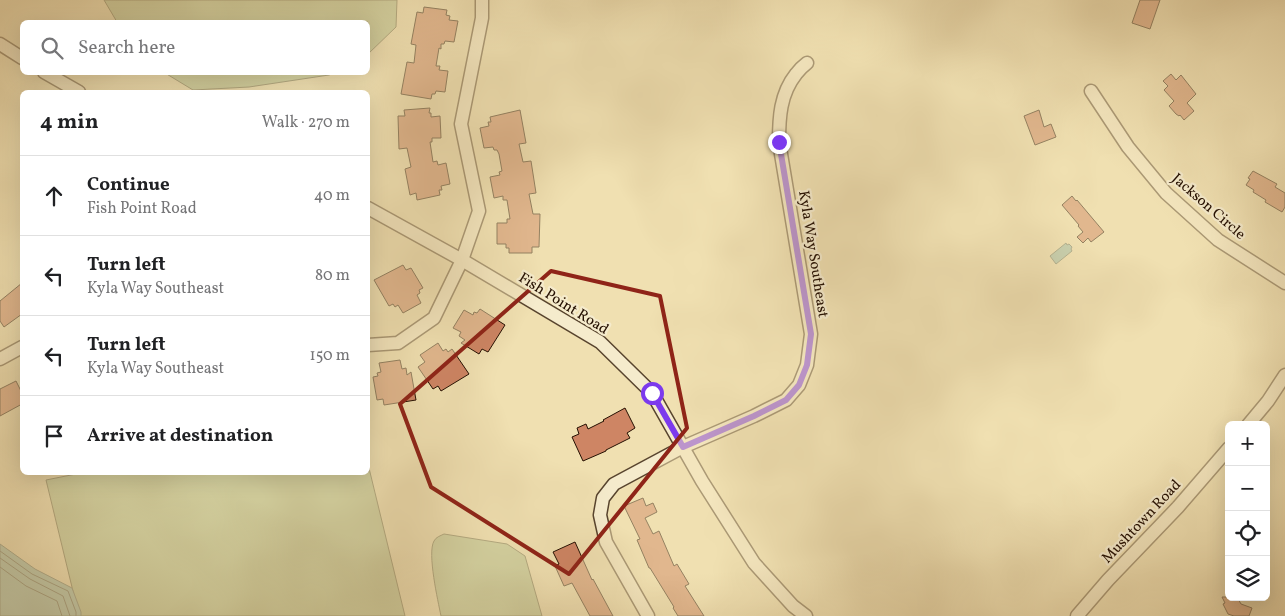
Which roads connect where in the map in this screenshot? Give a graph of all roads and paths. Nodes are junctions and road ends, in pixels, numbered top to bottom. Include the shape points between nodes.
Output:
1 (482, 0) edge
2 (0, 44) edge
3 (20, 57) edge
4 (807, 63) dead end
5 (49, 75) edge
6 (76, 90) edge
7 (1091, 91) dead end
8 (370, 209) edge
9 (462, 260) junction
10 (1285, 283) edge
11 (370, 345) edge
12 (20, 348) edge
13 (0, 360) edge
14 (1285, 376) edge
15 (1251, 421) edge
16 (683, 447) junction
17 (1225, 453) edge
18 (648, 616) edge
19 (806, 616) edge
20 (1077, 616) edge

1 - 9 street via 482,18 461,124 479,211
2 - 3 street
4 - 16 street, Kyla Way Southeast via 795,75 783,97 779,142 811,334 807,365 799,385 786,400
5 - 6 street
7 - 10 street, Jackson Circle via 1128,147 1166,193 1218,240
8 - 9 street, Fish Point Road
9 - 11 street via 434,318 398,343
9 - 16 street, Fish Point Road via 600,342 652,393
12 - 13 street
14 - 15 street
16 - 18 street, Kyla Way Southeast via 614,484 603,498 600,516 606,542
16 - 19 street, Fish Point Road via 754,563
17 - 20 street, Mushtown Road

